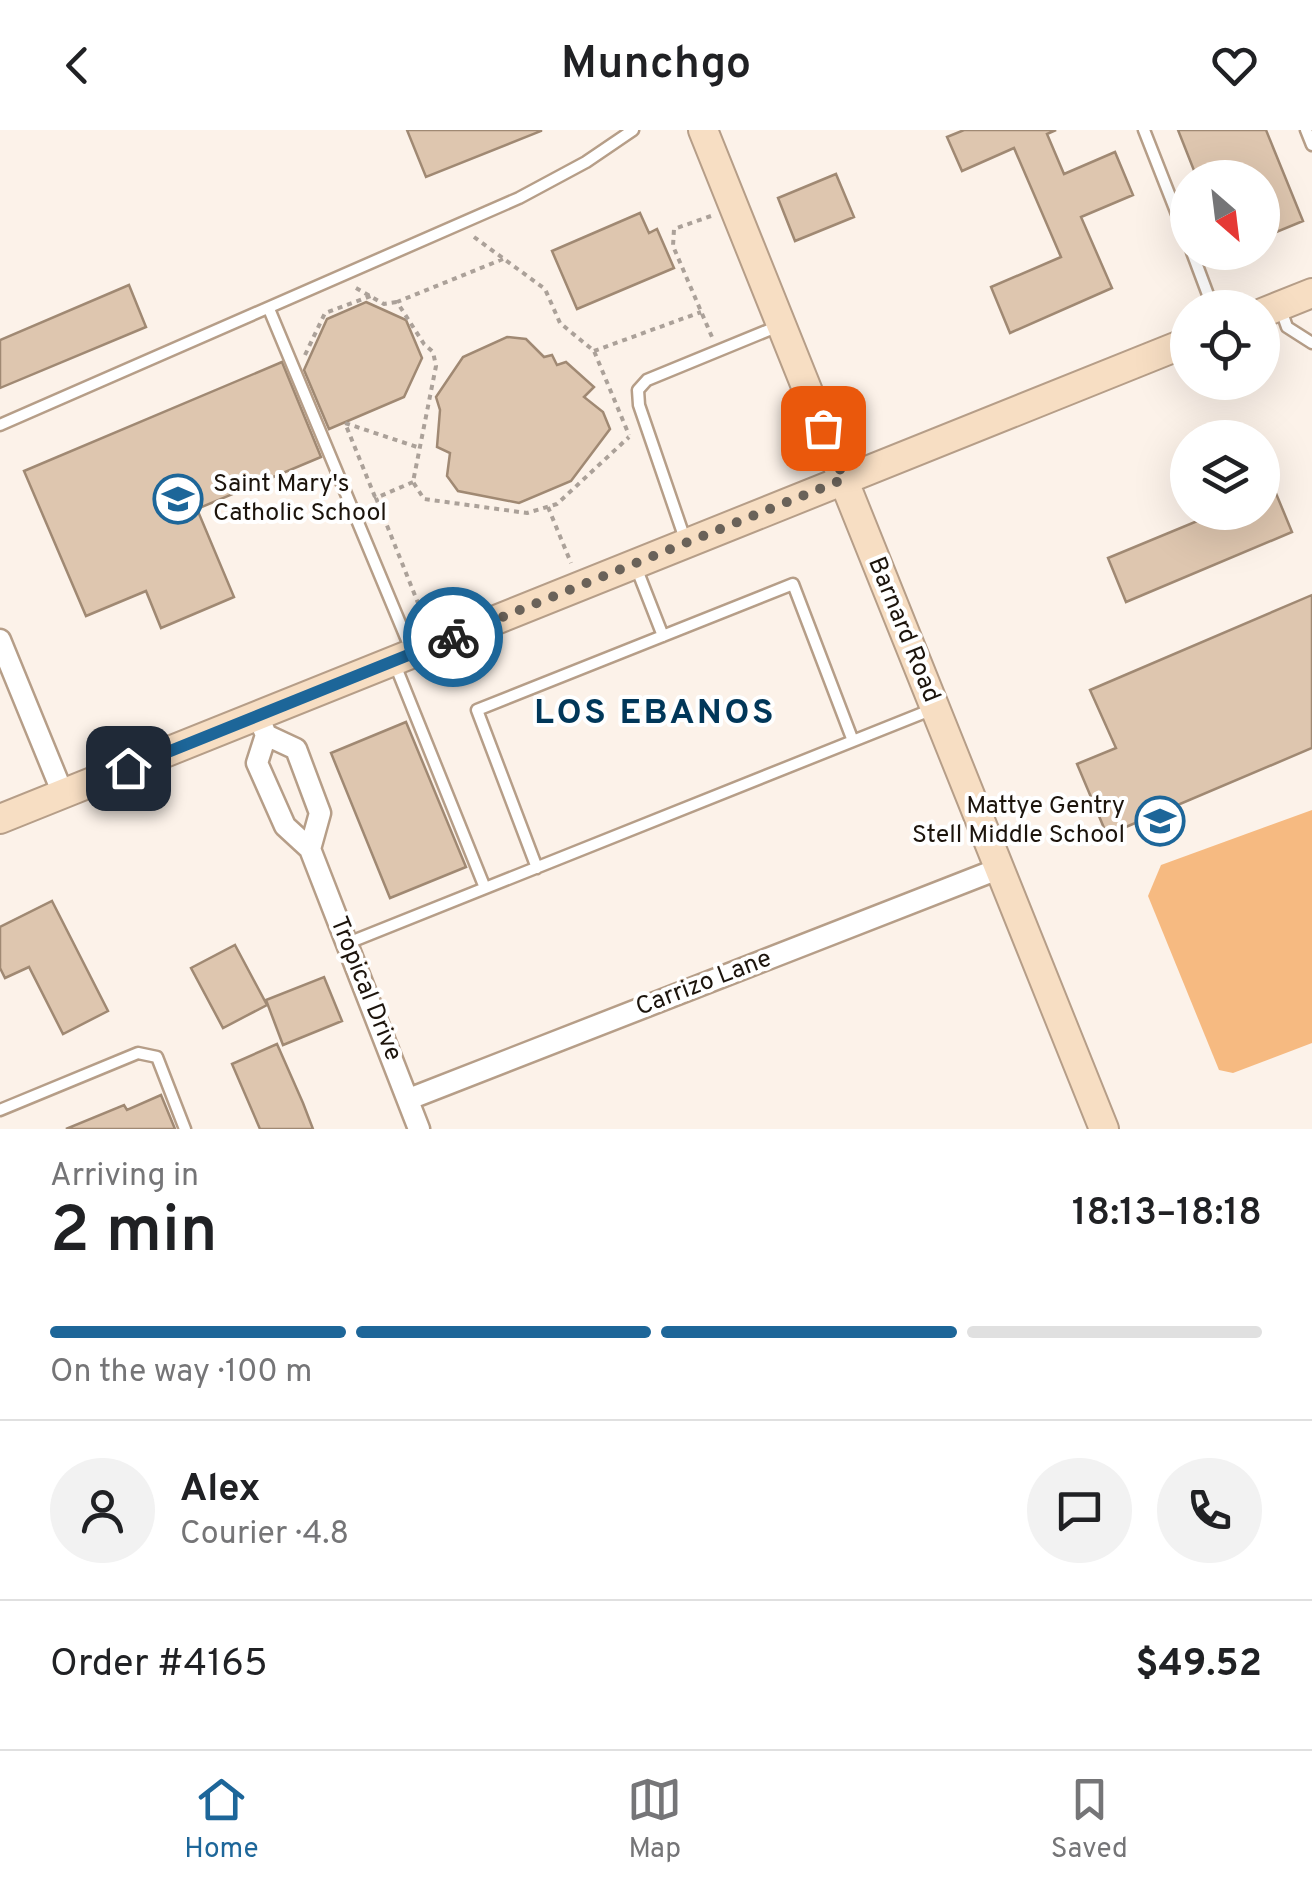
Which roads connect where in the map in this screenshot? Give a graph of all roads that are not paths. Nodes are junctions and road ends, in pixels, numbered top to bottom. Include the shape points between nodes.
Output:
1 (633, 130) edge
2 (703, 130) edge
3 (1144, 130) edge
4 (1306, 130) edge
5 (1312, 145) edge
6 (1170, 196) edge
7 (1312, 293) edge
8 (1280, 305) edge
9 (269, 309) junction
10 (1280, 319) edge
11 (782, 325) junction
12 (1312, 343) edge
13 (1170, 349) edge
14 (0, 426) edge
15 (844, 479) junction
16 (686, 543) junction
17 (634, 564) junction
18 (663, 636) junction
19 (0, 640) edge
20 (414, 653) junction
21 (934, 708) junction
22 (262, 726) junction
23 (852, 742) junction
24 (63, 794) junction
25 (0, 819) edge
26 (310, 849) junction
27 (537, 868) junction
28 (998, 869) junction
29 (485, 888) junction
30 (348, 943) junction
31 (409, 1099) junction
32 (0, 1110) edge
33 (185, 1129) edge
34 (419, 1129) edge
35 (1104, 1129) edge

1 - 9 lane via 586,162 458,225
2 - 11 street, Barnard Road
3 - 6 lane
4 - 5 lane
7 - 8 street
9 - 14 lane
9 - 20 lane
10 - 12 lane
11 - 15 street, Barnard Road
11 - 16 lane via 647,380 638,390
13 - 15 street
15 - 16 street
15 - 21 street, Barnard Road
16 - 17 street
17 - 18 lane
17 - 20 street
18 - 23 lane via 793,584
18 - 27 lane via 477,710
19 - 24 street
20 - 22 street
20 - 29 lane
21 - 23 lane
21 - 28 street, Barnard Road
22 - 24 street
22 - 26 street, Tropical Drive via 257,764 285,826
22 - 26 street, Tropical Drive via 296,749 320,813
23 - 27 lane
24 - 25 street
26 - 30 street, Tropical Drive
27 - 29 lane
28 - 31 street, Carrizo Lane
28 - 35 street, Barnard Road
29 - 30 lane
30 - 31 street, Tropical Drive
31 - 34 street, Tropical Drive
32 - 33 lane via 138,1053 157,1057

